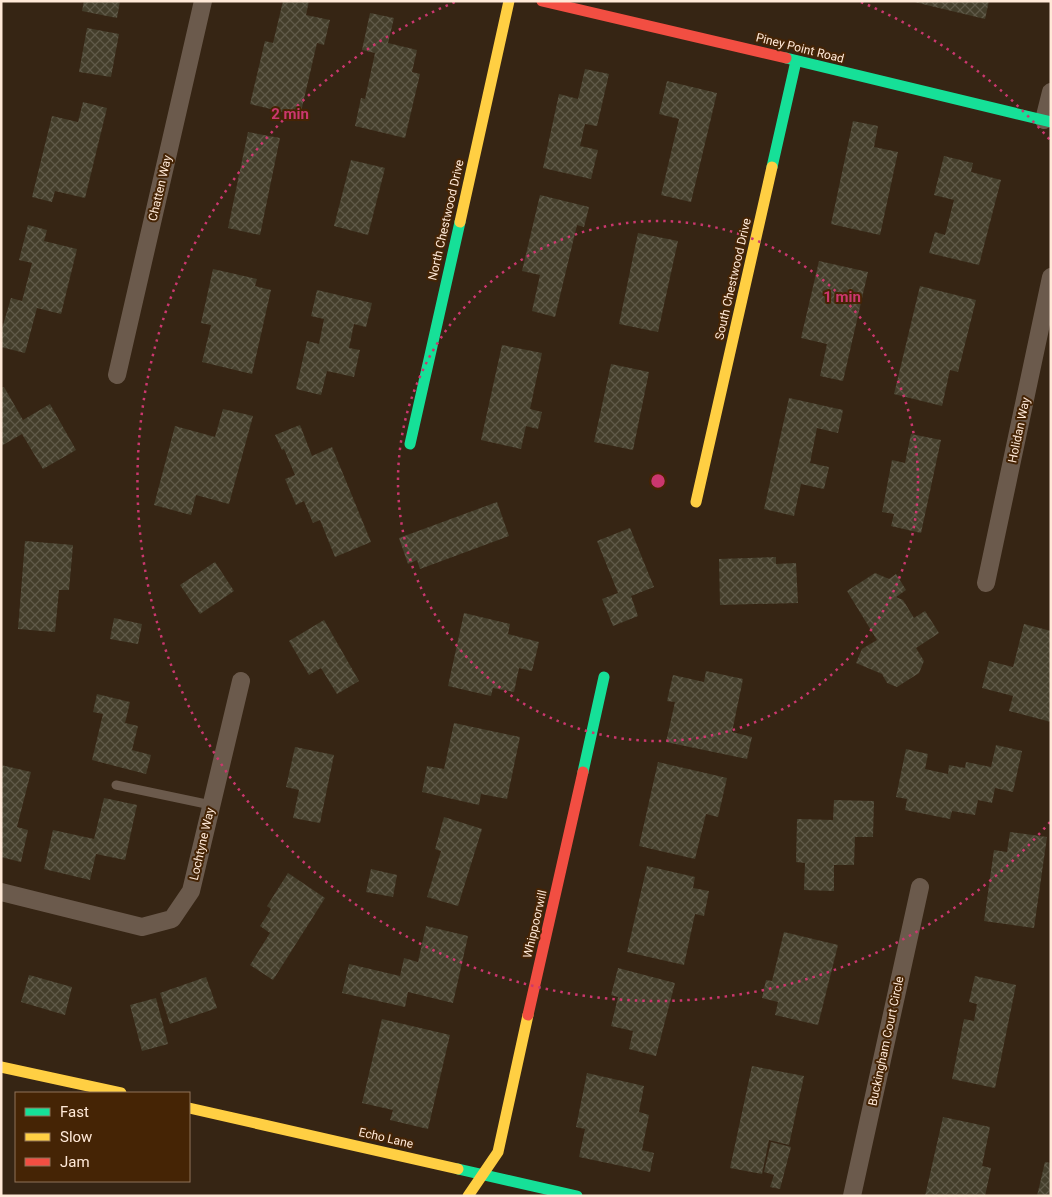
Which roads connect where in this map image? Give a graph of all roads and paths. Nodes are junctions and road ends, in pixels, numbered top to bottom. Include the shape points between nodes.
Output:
1 (203, 1) edge
2 (509, 1) edge
3 (542, 1) edge
4 (605, 8) edge
5 (796, 61) junction
6 (1051, 92) edge
7 (1047, 121) edge
8 (1051, 277) edge
9 (117, 374) dead end
10 (410, 444) dead end
11 (696, 502) dead end
12 (986, 583) dead end
13 (604, 677) dead end
14 (241, 681) dead end
15 (116, 785) dead end
16 (212, 805) junction
17 (920, 887) dead end
18 (1, 892) edge
19 (1, 1066) edge
20 (117, 1092) edge
21 (190, 1108) edge
22 (484, 1174) junction
23 (468, 1196) edge
24 (577, 1196) edge
25 (852, 1196) edge

1 - 9 street, Chatten Way
2 - 10 street, North Chestwood Drive
3 - 4 street, Piney Point Road
4 - 5 street, Piney Point Road
5 - 7 street, Piney Point Road
5 - 11 street, South Chestwood Drive
6 - 7 street
8 - 12 street, Holidan Way
13 - 22 street, Whippoorwill via 498,1152
14 - 16 street, Lochtyne Way
15 - 16 lane
16 - 18 street, Lochtyne Way via 191,891 172,919 142,927
17 - 25 street, Buckingham Court Circle
19 - 20 street
21 - 22 street, Echo Lane
22 - 23 street, Whippoorwill
22 - 24 street, Echo Lane

